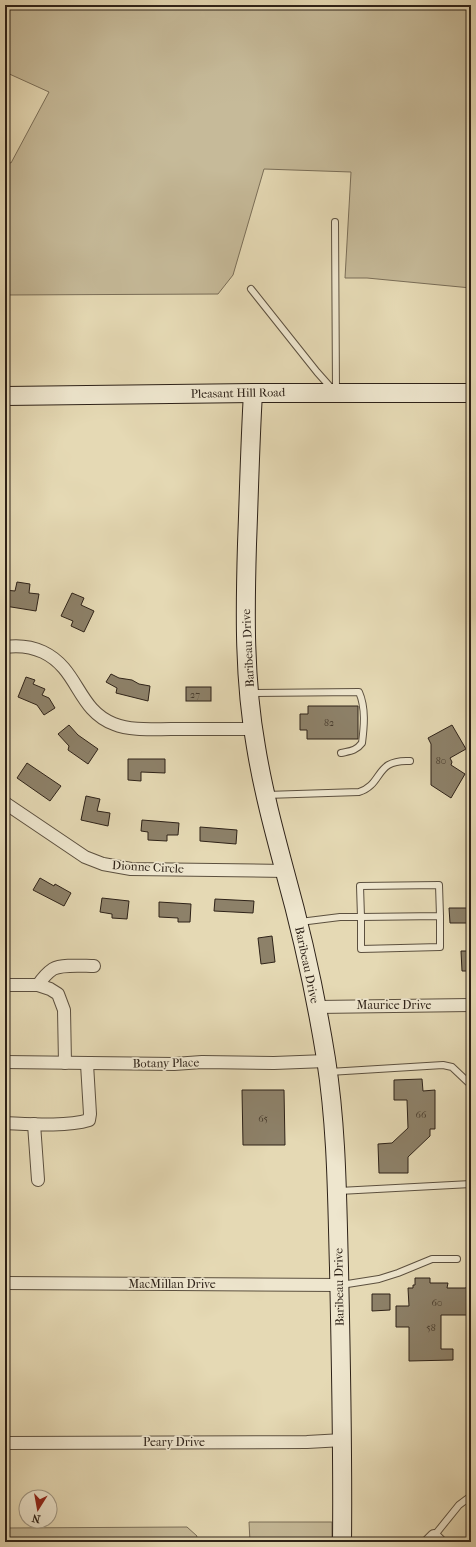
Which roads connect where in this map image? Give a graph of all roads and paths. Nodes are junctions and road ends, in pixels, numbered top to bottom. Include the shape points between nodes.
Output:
1 (335, 222) dead end
2 (251, 289) dead end
3 (471, 392) edge
4 (253, 393) junction
5 (336, 393) junction
6 (5, 396) edge
7 (5, 647) edge
8 (250, 693) junction
9 (253, 729) junction
10 (341, 753) dead end
11 (410, 761) dead end
12 (265, 795) junction
13 (5, 803) edge
14 (285, 871) junction
15 (440, 916) junction
16 (361, 917) junction
17 (298, 922) junction
18 (94, 966) dead end
19 (5, 985) edge
20 (38, 985) junction
21 (471, 1005) edge
22 (317, 1007) junction
23 (5, 1062) edge
24 (65, 1063) junction
25 (87, 1064) junction
26 (327, 1066) junction
27 (471, 1085) edge
28 (5, 1123) edge
29 (34, 1124) junction
30 (38, 1180) dead end
31 (471, 1184) edge
32 (337, 1191) junction
33 (457, 1259) dead end
34 (5, 1283) edge
35 (339, 1285) junction
36 (343, 1440) junction
37 (5, 1443) edge
38 (471, 1496) edge
39 (434, 1540) edge
40 (342, 1542) edge

1 - 5 lane
2 - 5 lane
3 - 5 street, Pleasant Hill Road
4 - 5 street, Pleasant Hill Road
4 - 6 street, Pleasant Hill Road
4 - 8 street, Baribeau Drive via 245,620
7 - 9 street via 33,648 58,661 89,706 106,721 115,725 155,729
8 - 9 street, Baribeau Drive
8 - 10 lane via 359,692 363,701 362,743 353,751
9 - 12 street, Baribeau Drive
11 - 12 lane via 392,762 366,790 359,792
12 - 14 street, Baribeau Drive
13 - 14 street, Dionne Circle via 85,857 103,864 131,869
14 - 17 street, Baribeau Drive
15 - 16 lane
15 - 16 lane via 439,885 360,886
15 - 16 lane via 440,948 361,949
16 - 17 lane
17 - 22 street, Baribeau Drive
18 - 20 street via 54,968
19 - 20 street
20 - 24 street via 58,994 64,1010
21 - 22 street, Maurice Drive
22 - 26 street, Baribeau Drive
23 - 24 street, Botany Place
24 - 25 street, Botany Place
25 - 26 street, Botany Place via 202,1062
25 - 29 street via 89,1120
26 - 27 lane via 443,1065 452,1067
26 - 32 street, Baribeau Drive
28 - 29 street
29 - 30 street
31 - 32 lane
32 - 35 street, Baribeau Drive
33 - 35 lane via 432,1259 379,1279
34 - 35 street, MacMillan Drive
35 - 36 street, Baribeau Drive
36 - 37 street, Peary Drive
36 - 40 street, Baribeau Drive
38 - 39 lane via 459,1505

